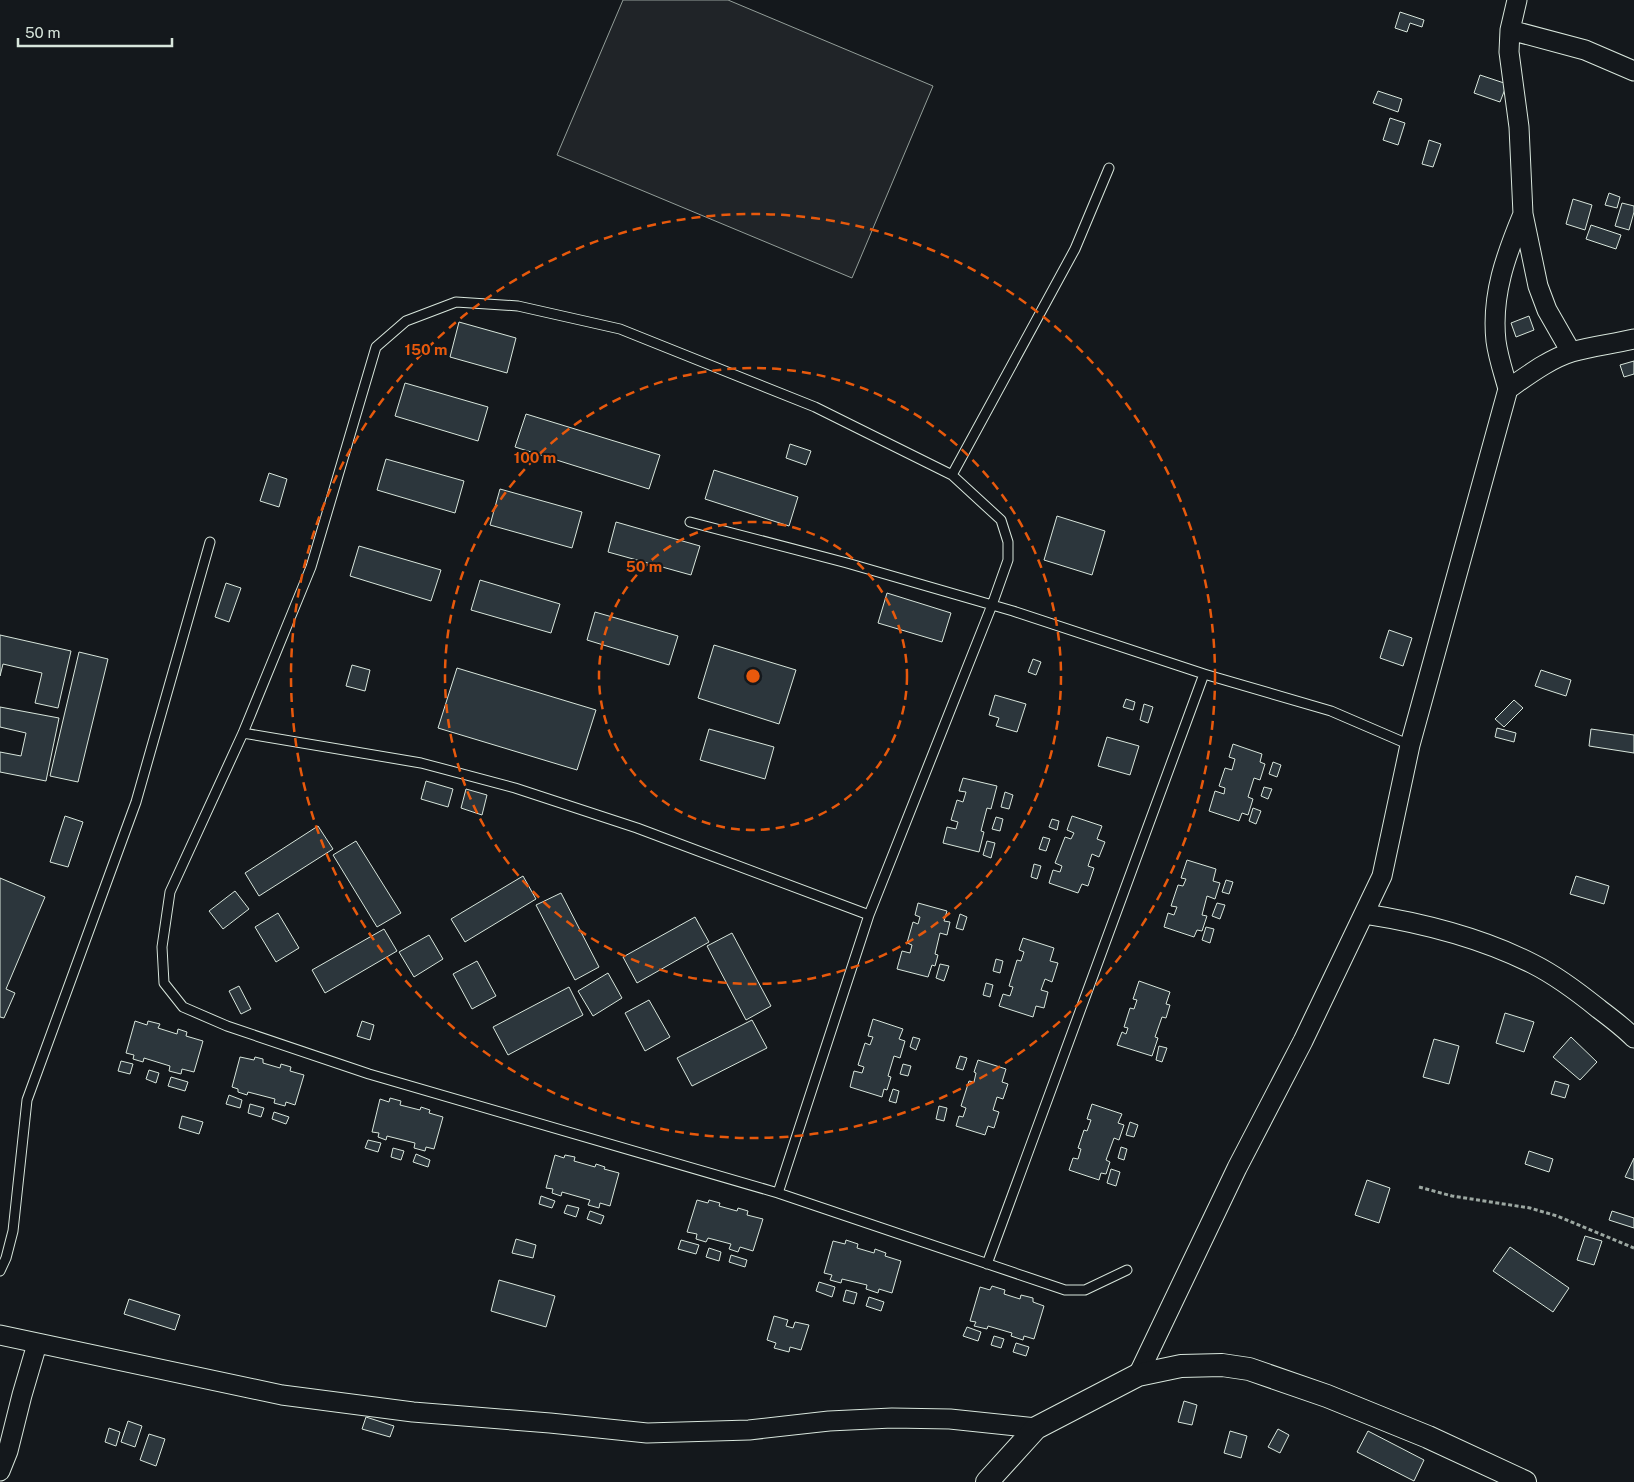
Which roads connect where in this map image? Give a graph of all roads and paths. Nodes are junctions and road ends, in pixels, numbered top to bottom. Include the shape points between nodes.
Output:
1 (1516, 0) edge
2 (1510, 30) junction
3 (1634, 71) edge
4 (1109, 168) dead end
5 (1523, 214) junction
6 (1634, 339) edge
7 (1572, 352) junction
8 (1508, 389) junction
9 (952, 475) junction
10 (690, 522) dead end
11 (210, 542) dead end
12 (992, 604) junction
13 (1204, 674) junction
14 (243, 733) junction
15 (1410, 745) junction
16 (1365, 914) junction
17 (870, 915) junction
18 (1634, 1038) edge
19 (1419, 1187) dead end
20 (778, 1193) junction
21 (1634, 1248) edge
22 (987, 1264) junction
23 (1127, 1270) dead end
24 (0, 1271) edge
25 (0, 1335) edge
26 (37, 1344) junction
27 (1138, 1375) junction
28 (1036, 1428) junction
29 (0, 1471) edge
30 (987, 1482) edge
31 (1525, 1482) edge

1 - 2 street
2 - 3 street via 1585,50
2 - 5 street via 1509,52 1519,127
4 - 9 lane via 1075,249
5 - 7 street via 1538,286 1547,310
5 - 8 street via 1507,254 1497,293 1496,341
6 - 7 street
7 - 8 street via 1536,369
8 - 15 street
9 - 12 lane via 1001,520 1008,542 1008,560
9 - 14 lane via 815,407 620,329 518,306 456,302 406,321 376,348 311,567
10 - 12 lane
11 - 24 lane via 136,802 27,1100 13,1231
12 - 13 lane
12 - 17 lane
13 - 15 lane via 1331,711
13 - 22 lane
14 - 17 lane via 421,763 515,788 636,828
14 - 20 lane via 170,892 162,947 164,983 183,1006 227,1026 369,1074
15 - 16 street via 1382,876
16 - 18 street via 1408,920 1446,931 1534,964 1573,988
16 - 27 street via 1237,1168
17 - 20 lane
19 - 21 path via 1548,1213
20 - 22 lane
22 - 23 lane via 1065,1290 1085,1290
25 - 26 street
26 - 28 street via 282,1395 413,1412 647,1433 749,1430 829,1420 892,1418 950,1419
26 - 29 street
27 - 28 street
27 - 31 street via 1181,1366 1222,1364 1249,1369 1398,1424
28 - 30 street

